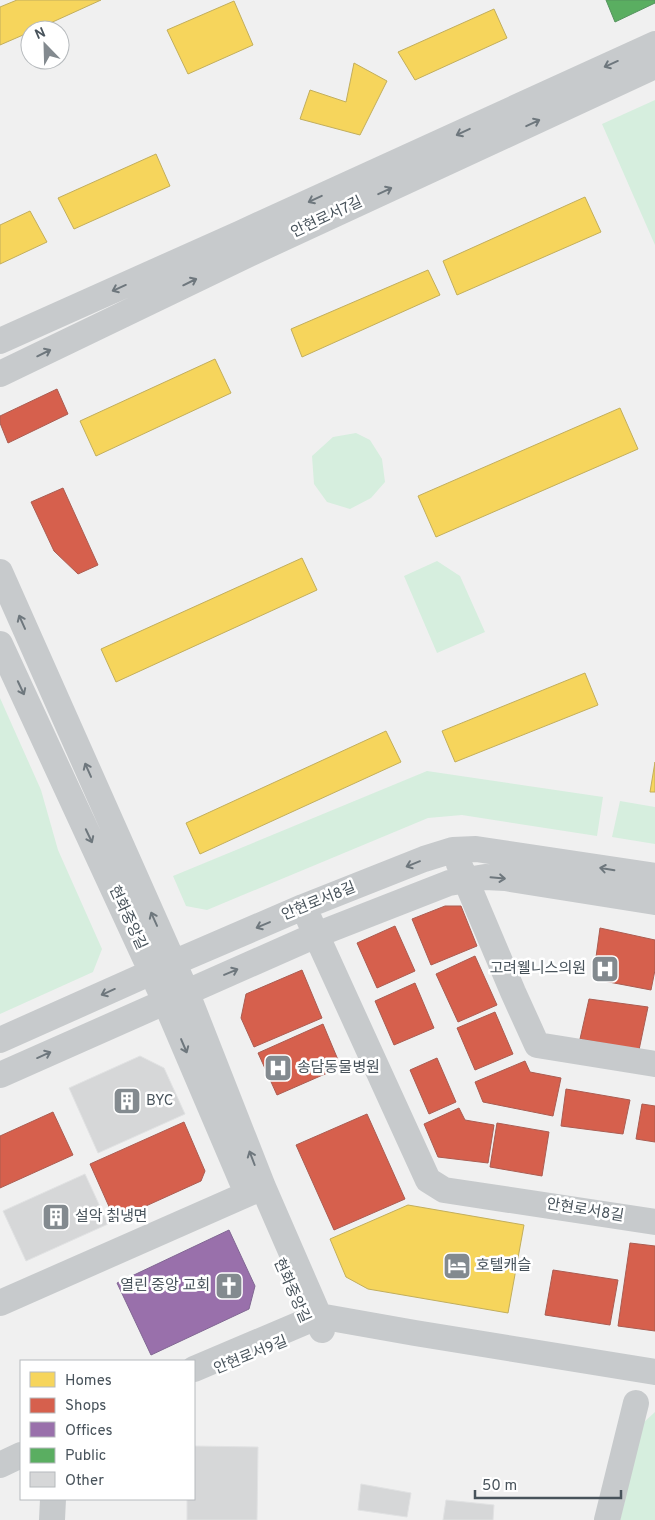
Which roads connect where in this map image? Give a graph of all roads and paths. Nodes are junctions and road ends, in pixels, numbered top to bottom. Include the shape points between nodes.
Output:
1 (655, 44) edge
2 (655, 66) edge
3 (0, 341) edge
4 (0, 374) edge
5 (0, 572) edge
6 (0, 644) edge
7 (453, 850) junction
8 (655, 876) edge
9 (465, 879) junction
10 (655, 902) edge
11 (303, 908) junction
12 (316, 935) junction
13 (163, 968) junction
14 (176, 996) junction
15 (0, 1040) edge
16 (655, 1064) edge
17 (0, 1075) edge
18 (255, 1190) junction
19 (655, 1222) edge
20 (0, 1303) edge
21 (313, 1325) junction
22 (195, 1369) edge
23 (655, 1372) edge
24 (195, 1380) edge
25 (655, 1382) edge
26 (636, 1403) dead end
27 (20, 1441) edge
28 (0, 1450) edge
29 (20, 1455) edge
30 (0, 1465) edge
31 (53, 1500) edge
32 (52, 1520) edge
33 (607, 1520) edge

1 -> 3 street, 안현로서7길
4 -> 2 street, 안현로서7길
13 -> 5 street
6 -> 13 street, 현화중앙길
8 -> 7 street, 안현로서8길 via 476,848
7 - 9 street
7 -> 11 street, 안현로서8길
9 -> 10 street, 안현로서8길 via 505,878
9 - 12 street, 안현로서8길
9 - 16 street via 538,1045
11 - 12 street
11 -> 13 street, 안현로서8길
14 -> 12 street, 안현로서8길
12 - 19 street, 안현로서8길 via 428,1180 444,1190
13 - 14 street, 현화중앙길
13 -> 15 street, 안현로서8길
17 -> 14 street, 안현로서8길
14 - 18 street, 현화중앙길
18 - 20 street
18 - 21 street, 현화중앙길
21 - 22 street, 안현로서9길
21 - 23 street via 415,1333
21 - 24 street, 안현로서9길
21 - 25 street
26 - 33 street
27 - 28 street
29 - 30 street
31 - 32 street

